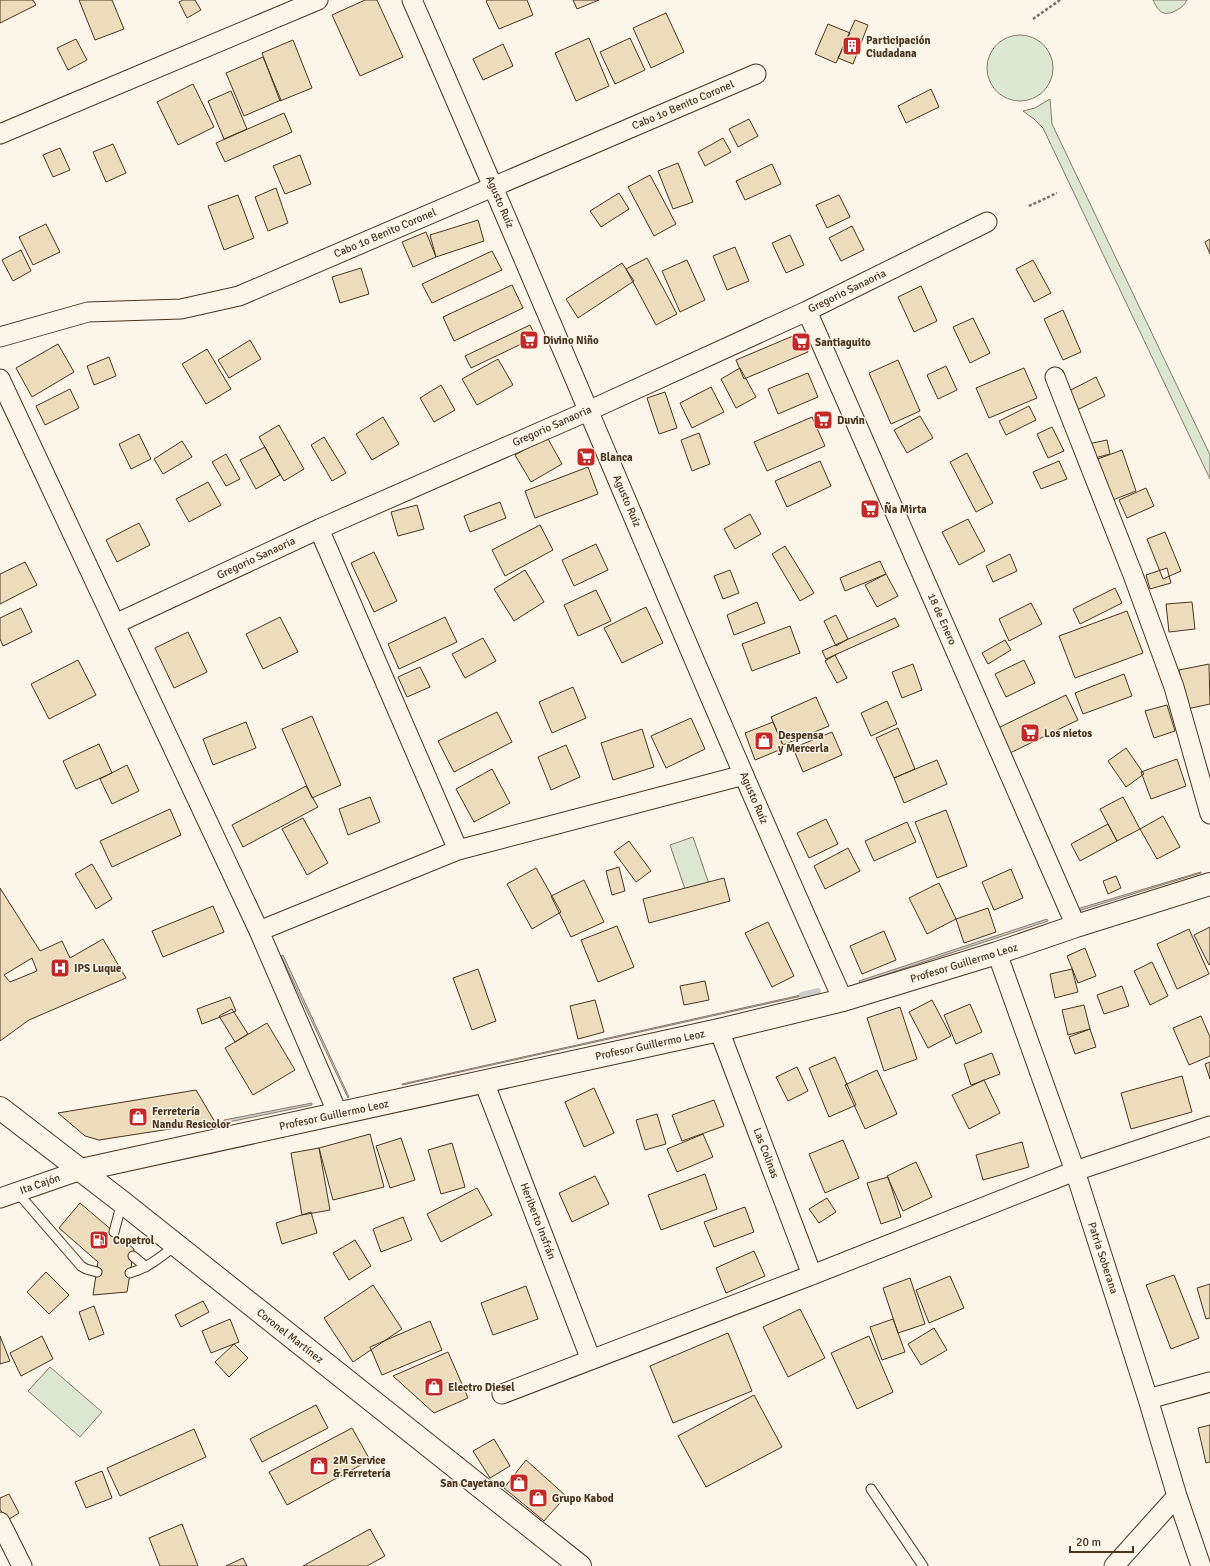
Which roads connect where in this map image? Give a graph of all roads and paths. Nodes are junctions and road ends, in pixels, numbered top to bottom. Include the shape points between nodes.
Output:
1 (318, 0) edge
2 (412, 0) edge
3 (1060, 0) edge
4 (1033, 19) dead end
5 (756, 74) dead end
6 (0, 134) edge
7 (494, 187) junction
8 (1057, 193) dead end
9 (1030, 206) dead end
10 (987, 222) dead end
11 (807, 311) junction
12 (0, 337) edge
13 (1055, 378) dead end
14 (0, 379) edge
15 (588, 411) junction
16 (319, 529) junction
17 (115, 624) junction
18 (744, 775) junction
19 (1210, 814) edge
20 (458, 850) junction
21 (1210, 884) edge
22 (1076, 926) junction
23 (259, 930) junction
24 (996, 953) junction
25 (843, 1000) junction
26 (719, 1030) junction
27 (484, 1082) junction
28 (0, 1108) edge
29 (338, 1114) junction
30 (1210, 1126) edge
31 (76, 1167) junction
32 (1075, 1171) junction
33 (9, 1195) edge
34 (122, 1202) junction
35 (114, 1232) dead end
36 (176, 1246) junction
37 (134, 1256) dead end
38 (146, 1267) junction
39 (96, 1272) dead end
40 (130, 1273) dead end
41 (812, 1275) junction
42 (591, 1360) junction
43 (1210, 1382) edge
44 (502, 1394) dead end
45 (1148, 1399) junction
46 (872, 1489) dead end
47 (1177, 1496) junction
48 (0, 1522) edge
49 (22, 1566) edge
50 (580, 1566) edge
51 (924, 1566) edge
52 (1114, 1566) edge
53 (1201, 1566) edge

1 - 6 street
2 - 7 street, Agusto Ruíz
3 - 4 path
5 - 7 street, Cabo 1o Benito Coronel
7 - 12 street, Cabo 1o Benito Coronel via 239,296 181,309 88,312
7 - 15 street, Agusto Ruíz
8 - 9 path
10 - 11 street, Gregorio Sanaoria
11 - 15 street, Gregorio Sanaoria
11 - 22 street, 18 de Enero
13 - 19 street via 1174,688
14 - 17 street
15 - 16 street, Gregorio Sanaoria
15 - 18 street, Agusto Ruíz
16 - 17 street, Gregorio Sanaoria
16 - 20 street
17 - 23 street
18 - 20 street
18 - 25 street, Agusto Ruíz
20 - 23 street
21 - 22 street, Profesor Guillermo Leoz
22 - 24 street, Profesor Guillermo Leoz
23 - 29 street
24 - 25 street, Profesor Guillermo Leoz
24 - 32 street, Patria Soberana
25 - 26 street, Profesor Guillermo Leoz
26 - 27 street, Profesor Guillermo Leoz
26 - 41 street, Las Colinas
27 - 29 street, Profesor Guillermo Leoz
27 - 42 street, Heriberto Insfrán
28 - 31 street, Coronel Martínez
29 - 31 street, Profesor Guillermo Leoz
30 - 32 street
31 - 33 street, Ita Cajón
31 - 34 street, Coronel Martínez
32 - 41 street
32 - 45 street, Patria Soberana
33 - 39 lane via 81,1266
34 - 35 lane
34 - 36 street, Coronel Martínez
36 - 38 lane
36 - 50 street, Coronel Martínez
37 - 38 lane
38 - 40 lane
41 - 42 street
42 - 44 street
43 - 45 street
45 - 47 street, Patria Soberana
46 - 51 lane
47 - 52 street
47 - 53 street, Patria Soberana
48 - 49 street

